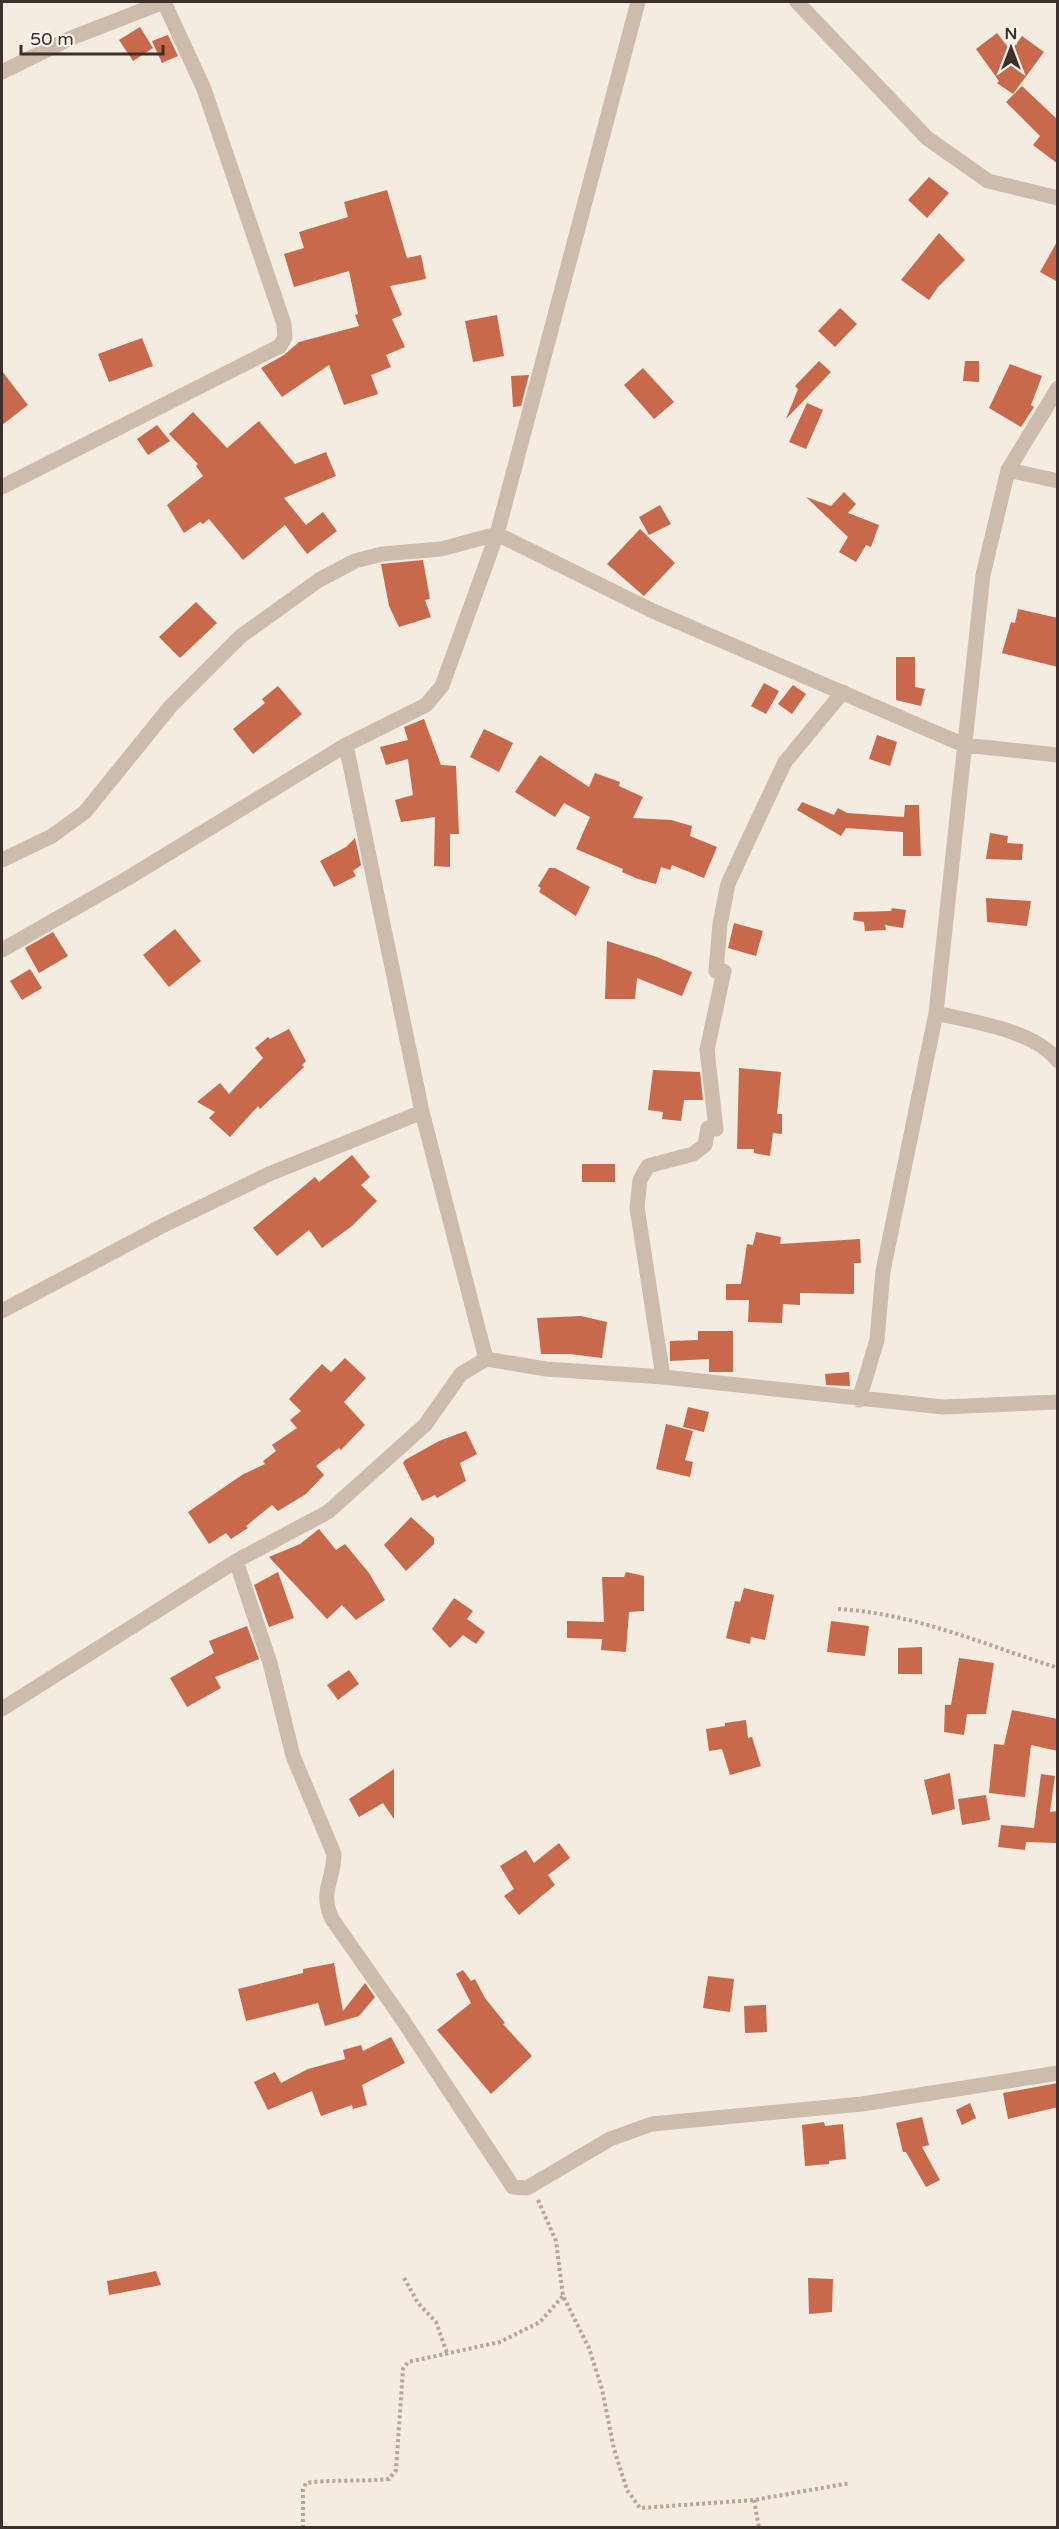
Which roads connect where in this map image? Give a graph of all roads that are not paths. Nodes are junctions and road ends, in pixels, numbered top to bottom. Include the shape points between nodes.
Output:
1 (164, 2) edge
2 (638, 2) edge
3 (797, 2) edge
4 (2, 72) edge
5 (1058, 198) edge
6 (1058, 388) edge
7 (1008, 470) junction
8 (1058, 481) edge
9 (2, 487) edge
10 (497, 534) junction
11 (843, 692) junction
12 (964, 745) junction
13 (346, 746) junction
14 (1058, 755) edge
15 (2, 860) edge
16 (2, 950) edge
17 (936, 1013) junction
18 (1058, 1061) edge
19 (422, 1112) junction
20 (2, 1311) edge
21 (486, 1359) junction
22 (663, 1377) junction
23 (859, 1400) junction
24 (1058, 1402) edge
25 (236, 1561) junction
26 (2, 1709) edge
27 (1058, 2073) edge

1 - 4 street via 71,38
1 - 9 street via 204,89 284,324 285,337 280,346
2 - 10 street
3 - 5 street via 927,138 988,180
6 - 7 street
7 - 8 street
7 - 12 street via 983,575
10 - 11 street via 653,611
10 - 13 street via 435,697
10 - 15 street via 441,549 382,554 355,561 319,580 241,636 170,707 85,812 52,836
11 - 12 street
11 - 22 street via 785,762 728,884 716,971 724,971 707,1050 716,1129 708,1128 705,1145 693,1154 648,1166 640,1180 637,1207
12 - 14 street
12 - 17 street
13 - 16 street
13 - 19 street
17 - 18 street via 1008,1030 1051,1053
17 - 23 street via 883,1271 877,1340
19 - 20 street via 258,1179
19 - 21 street
21 - 22 street via 546,1369
21 - 25 street via 461,1374 425,1425 328,1512
22 - 23 street
23 - 24 street via 943,1407
25 - 26 street
25 - 27 street via 270,1664 293,1756 334,1854 326,1886 328,1912 513,2187 527,2188 610,2139 652,2124 862,2104

